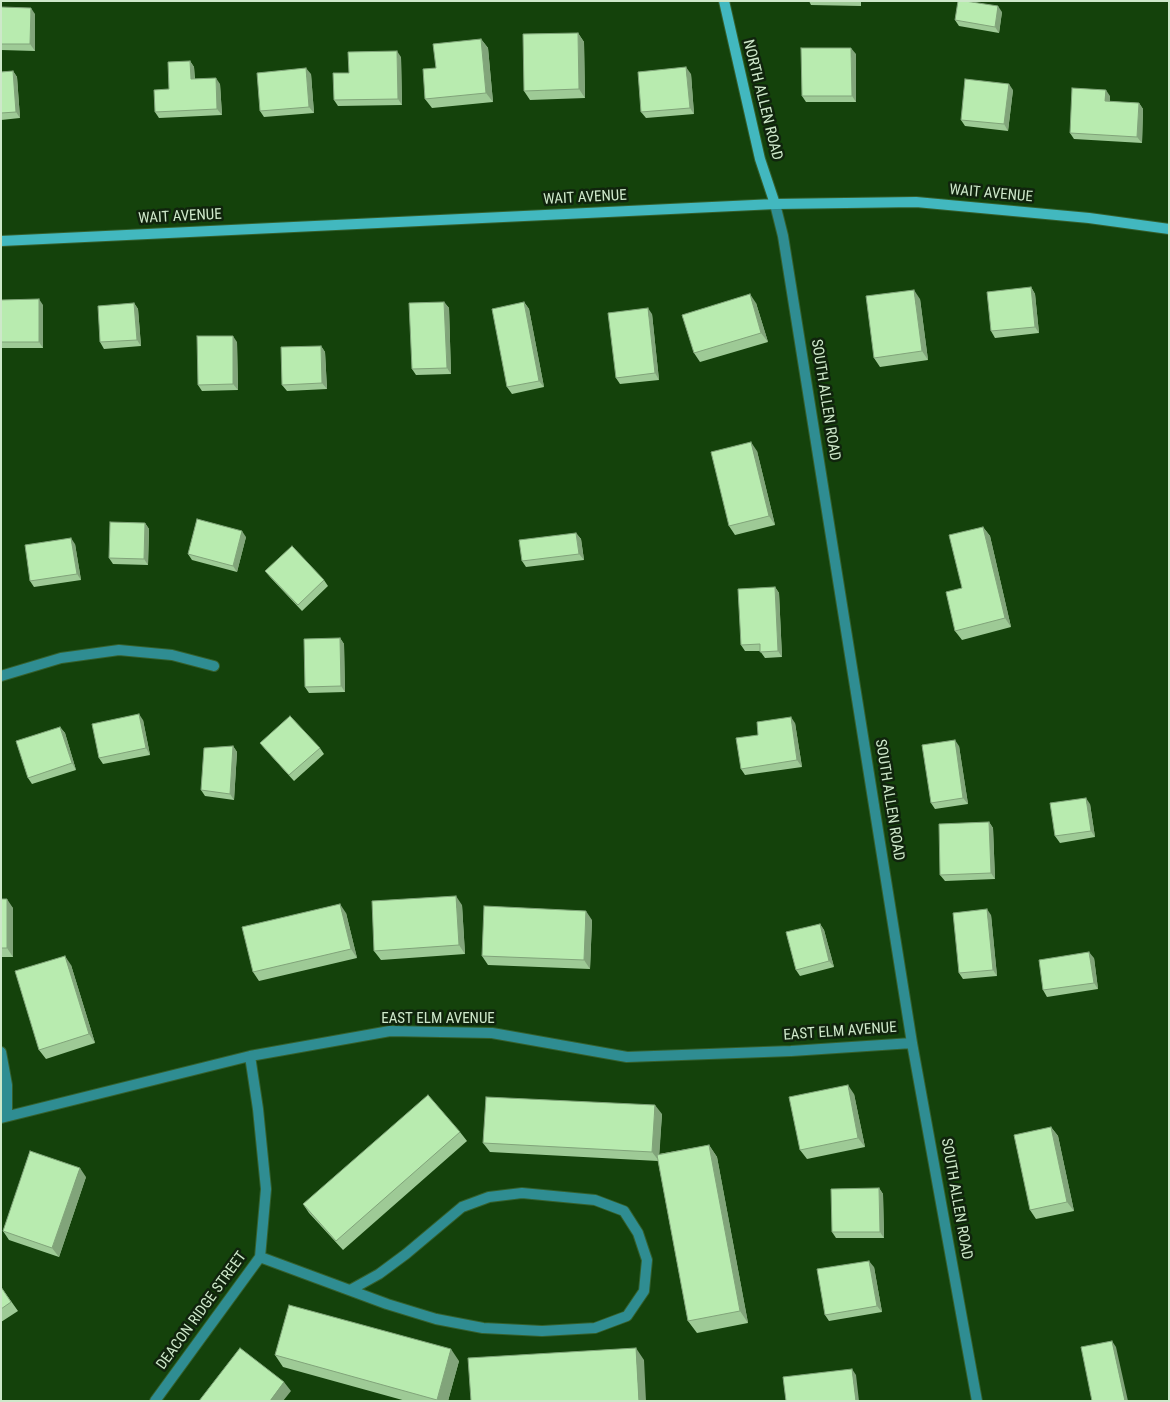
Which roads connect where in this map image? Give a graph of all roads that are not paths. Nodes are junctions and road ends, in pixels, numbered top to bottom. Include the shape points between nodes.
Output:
1 (724, 1) edge
2 (775, 204) junction
3 (1169, 229) edge
4 (1, 241) edge
5 (214, 666) dead end
6 (1, 676) edge
7 (912, 1043) junction
8 (1, 1052) edge
9 (250, 1056) junction
10 (4, 1117) edge
11 (260, 1257) junction
12 (352, 1290) junction
13 (155, 1401) edge
14 (977, 1401) edge

1 - 2 main road, NORTH ALLEN ROAD via 760,159
2 - 3 main road, WAIT AVENUE via 916,202 1090,218
2 - 4 main road, WAIT AVENUE
2 - 7 street, SOUTH ALLEN ROAD via 785,245
5 - 6 street via 172,655 119,650 61,658
7 - 9 street, EAST ELM AVENUE via 627,1057 492,1032 390,1031
7 - 14 street, SOUTH ALLEN ROAD
8 - 10 street via 7,1085
9 - 10 street, EAST ELM AVENUE
9 - 11 street, DEACON RIDGE STREET via 266,1189
11 - 12 street
11 - 13 street, DEACON RIDGE STREET
12 - 12 street via 428,1316 483,1328 542,1331 595,1328 627,1316 644,1291 647,1260 638,1233 624,1211 595,1200 522,1194 489,1197 462,1207 379,1274

